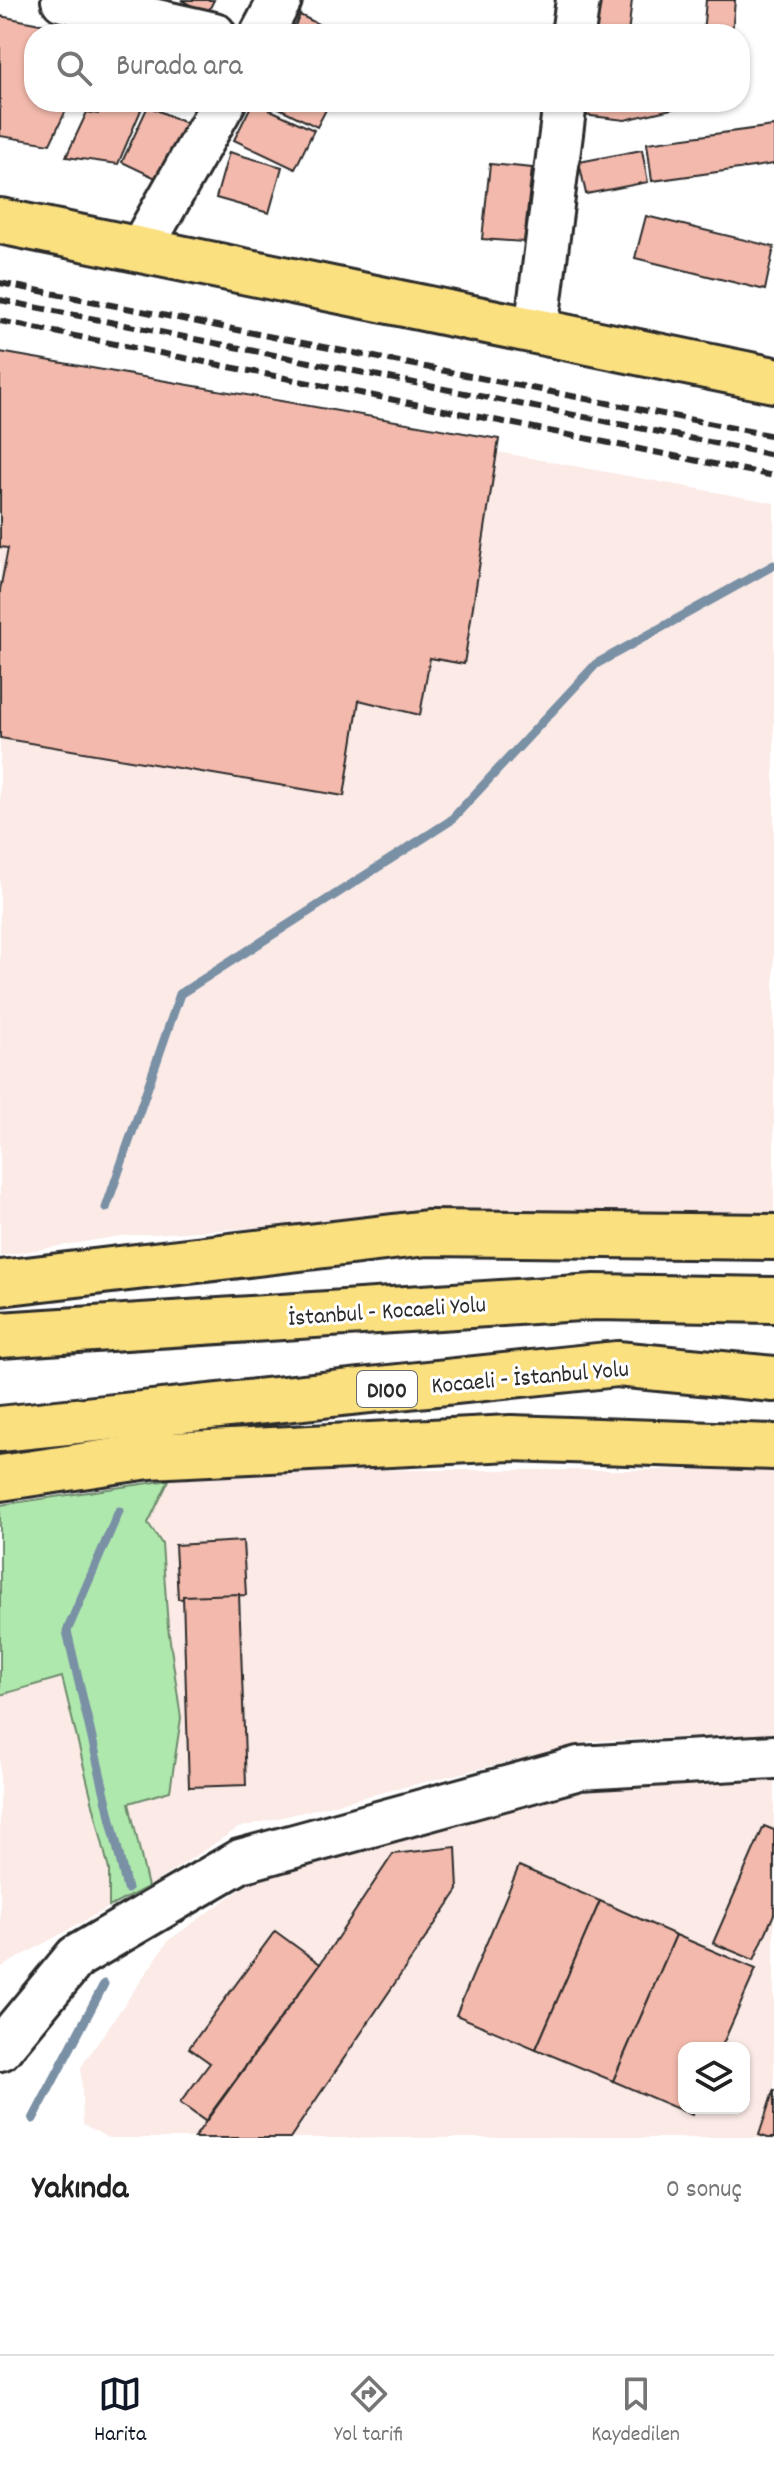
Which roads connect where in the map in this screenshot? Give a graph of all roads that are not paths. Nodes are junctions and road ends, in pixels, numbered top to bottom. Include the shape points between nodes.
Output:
1 (63, 0) edge
2 (280, 0) edge
3 (578, 0) edge
4 (170, 24) edge
5 (267, 24) edge
6 (574, 24) edge
7 (218, 112) edge
8 (564, 112) edge
9 (0, 221) edge
10 (140, 250) junction
11 (536, 331) junction
12 (774, 380) edge
13 (774, 1237) edge
14 (0, 1283) edge
15 (774, 1300) edge
16 (0, 1335) edge
17 (774, 1379) edge
18 (0, 1429) edge
19 (774, 1447) edge
20 (0, 1478) edge
21 (774, 1757) edge
22 (0, 2049) edge

1 - 4 street
2 - 5 street
3 - 6 street
7 - 10 street
8 - 11 street
9 - 10 main road
10 - 11 main road
11 - 12 main road
13 - 14 main road via 427,1233
15 - 16 main road, İstanbul - Kocaeli Yolu via 595,1297
17 - 18 main road, Kocaeli - İstanbul Yolu / D100 via 617,1364
19 - 20 main road via 511,1438 149,1456
21 - 22 street via 579,1768 240,1861 76,1957

